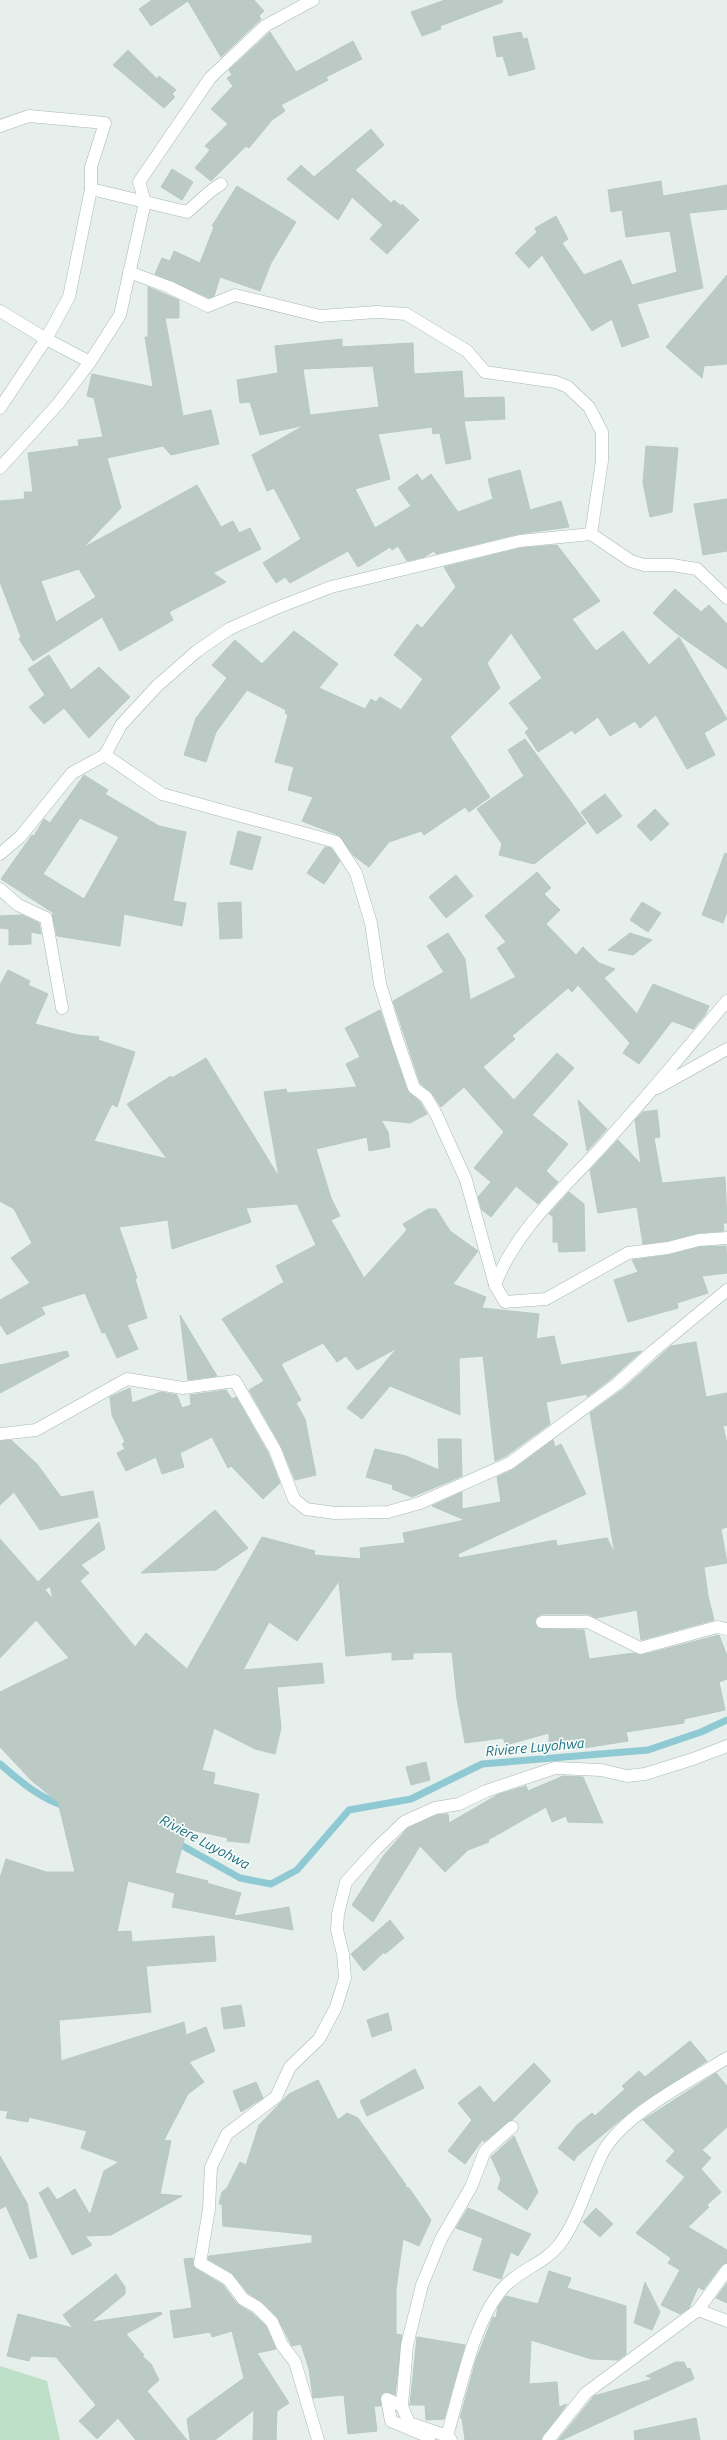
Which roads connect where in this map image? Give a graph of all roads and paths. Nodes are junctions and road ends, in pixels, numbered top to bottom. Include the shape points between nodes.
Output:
1 (313, 0) edge
2 (0, 126) edge
3 (222, 184) dead end
4 (91, 190) junction
5 (145, 202) junction
6 (129, 272) junction
7 (0, 311) edge
8 (46, 339) junction
9 (90, 362) junction
10 (0, 408) edge
11 (0, 468) edge
12 (591, 534) junction
13 (727, 598) edge
14 (106, 755) junction
15 (0, 854) edge
16 (0, 889) edge
17 (727, 1001) edge
18 (62, 1008) dead end
19 (727, 1049) edge
20 (649, 1092) junction
21 (727, 1238) edge
22 (494, 1285) junction
23 (727, 1290) edge
24 (0, 1434) edge
25 (542, 1622) dead end
26 (727, 1629) edge
27 (727, 1746) edge
28 (727, 2058) edge
29 (512, 2127) dead end
30 (727, 2270) edge
31 (698, 2310) junction
32 (727, 2321) edge
33 (402, 2406) junction
34 (449, 2438) edge
35 (318, 2440) edge
36 (429, 2440) edge
37 (548, 2440) edge

1 - 5 street via 265,26 210,78 139,182
2 - 4 street via 29,116 105,123 91,167
3 - 5 street via 187,212
4 - 5 street
4 - 8 street via 69,297
5 - 6 street
6 - 9 street via 120,315
6 - 12 street via 169,287 208,306 235,295 320,316 378,312 406,314 466,351 485,372 556,382 568,387 589,407 602,432 602,461
7 - 8 street
8 - 9 street
8 - 10 street
9 - 11 street via 58,404
12 - 13 street via 631,561 644,565 672,565 697,569
12 - 14 street via 520,541 331,587 230,629 197,651 156,686 121,725
14 - 15 street via 72,773 20,837
14 - 22 street via 162,794 336,842 356,873 370,923 380,984 414,1088 426,1097 436,1114 466,1180
16 - 18 street via 18,905 46,918
17 - 20 street
19 - 20 street
20 - 22 street via 518,1239 504,1261
21 - 22 street via 700,1240 668,1248 628,1253 546,1299 506,1302
23 - 24 street via 617,1384 510,1463 420,1503 388,1512 335,1513 306,1509 294,1499 275,1450 235,1381 183,1388 127,1378 36,1430
25 - 26 street via 588,1622 640,1648 717,1627
27 - 35 street via 645,1774 627,1776 602,1770 555,1768 486,1791 459,1804 435,1808 404,1822 346,1882 337,1930 345,1978 336,2007 319,2039 290,2067 276,2096 226,2134 211,2167 209,2209 200,2263 228,2279 243,2299 257,2307 272,2322 282,2345 295,2362
28 - 34 street via 646,2109 622,2128 603,2152 560,2244 547,2258 504,2287 480,2324
29 - 33 street via 485,2152 471,2187 440,2239 422,2285 407,2345
30 - 31 street
31 - 32 street
31 - 37 street via 586,2393
33 - 34 street via 409,2423
33 - 36 street via 387,2399 391,2421 429,2437

